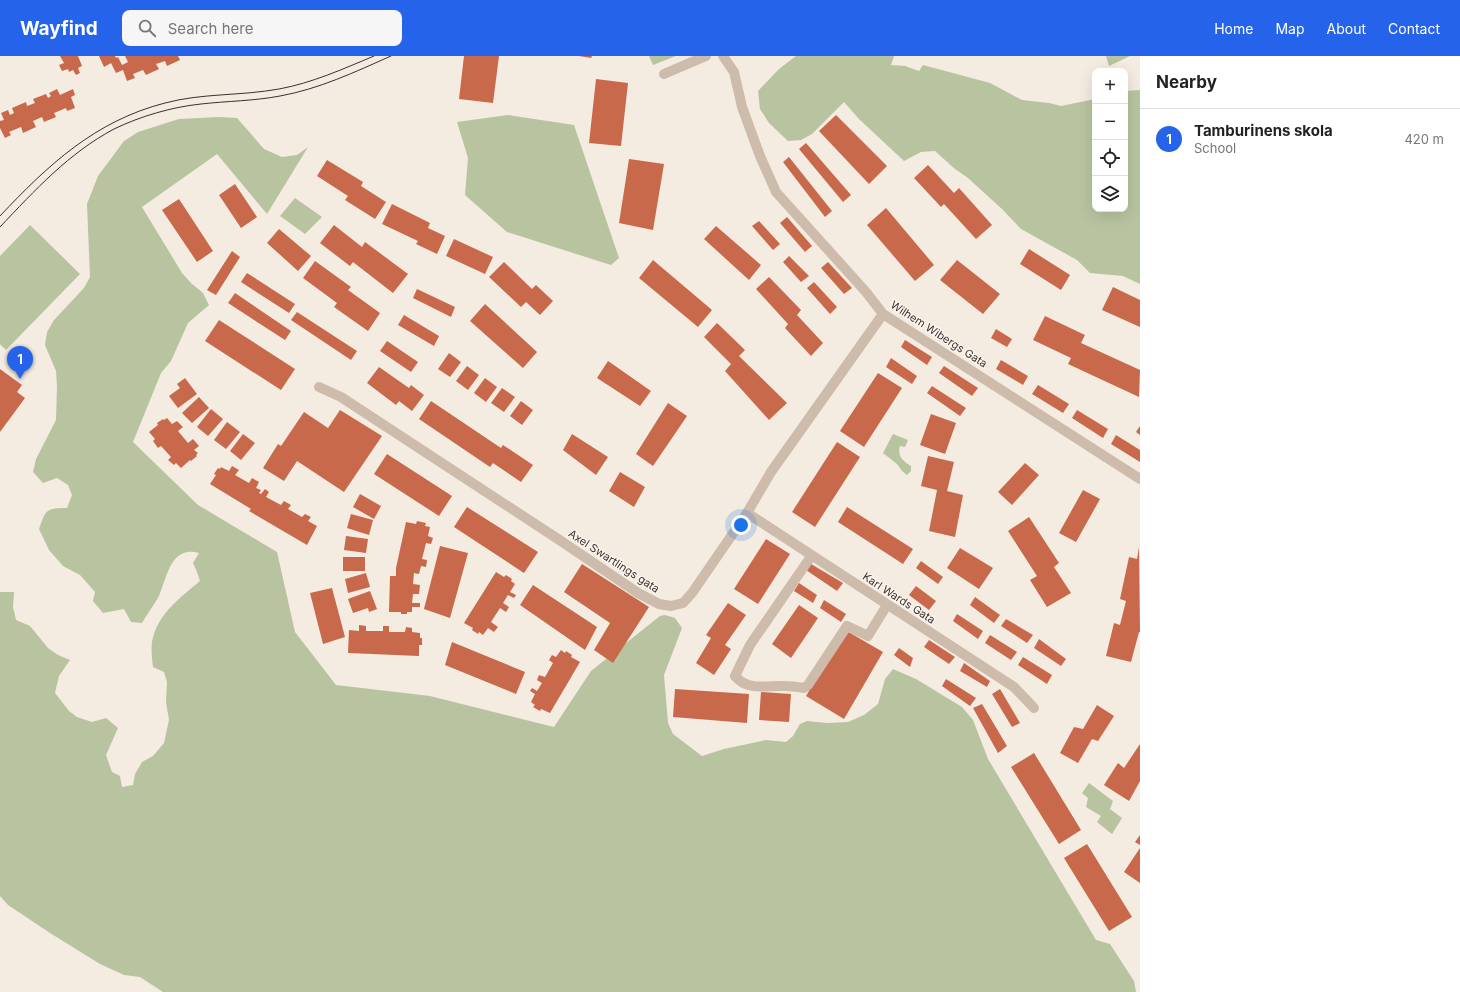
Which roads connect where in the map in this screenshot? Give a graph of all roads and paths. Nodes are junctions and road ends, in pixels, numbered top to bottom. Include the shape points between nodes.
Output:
1 (706, 56) edge
2 (723, 56) edge
3 (664, 74) dead end
4 (883, 314) junction
5 (318, 387) dead end
6 (1140, 479) edge
7 (747, 513) junction
8 (812, 555) junction
9 (888, 605) junction
10 (1034, 708) dead end

1 - 3 street
2 - 4 street, Wilhem Wibergs Gata via 734,72 742,106 776,192
4 - 6 street, Wilhem Wibergs Gata
4 - 7 street, Axel Swartlings gata via 771,472
5 - 7 street, Axel Swartlings gata via 341,398 658,604 671,606 683,603
7 - 8 street, Karl Wards Gata
8 - 9 street, Karl Wards Gata
8 - 9 street via 750,645 735,676 740,682 761,687 808,686 847,626 868,636
9 - 10 street, Karl Wards Gata via 1014,687

